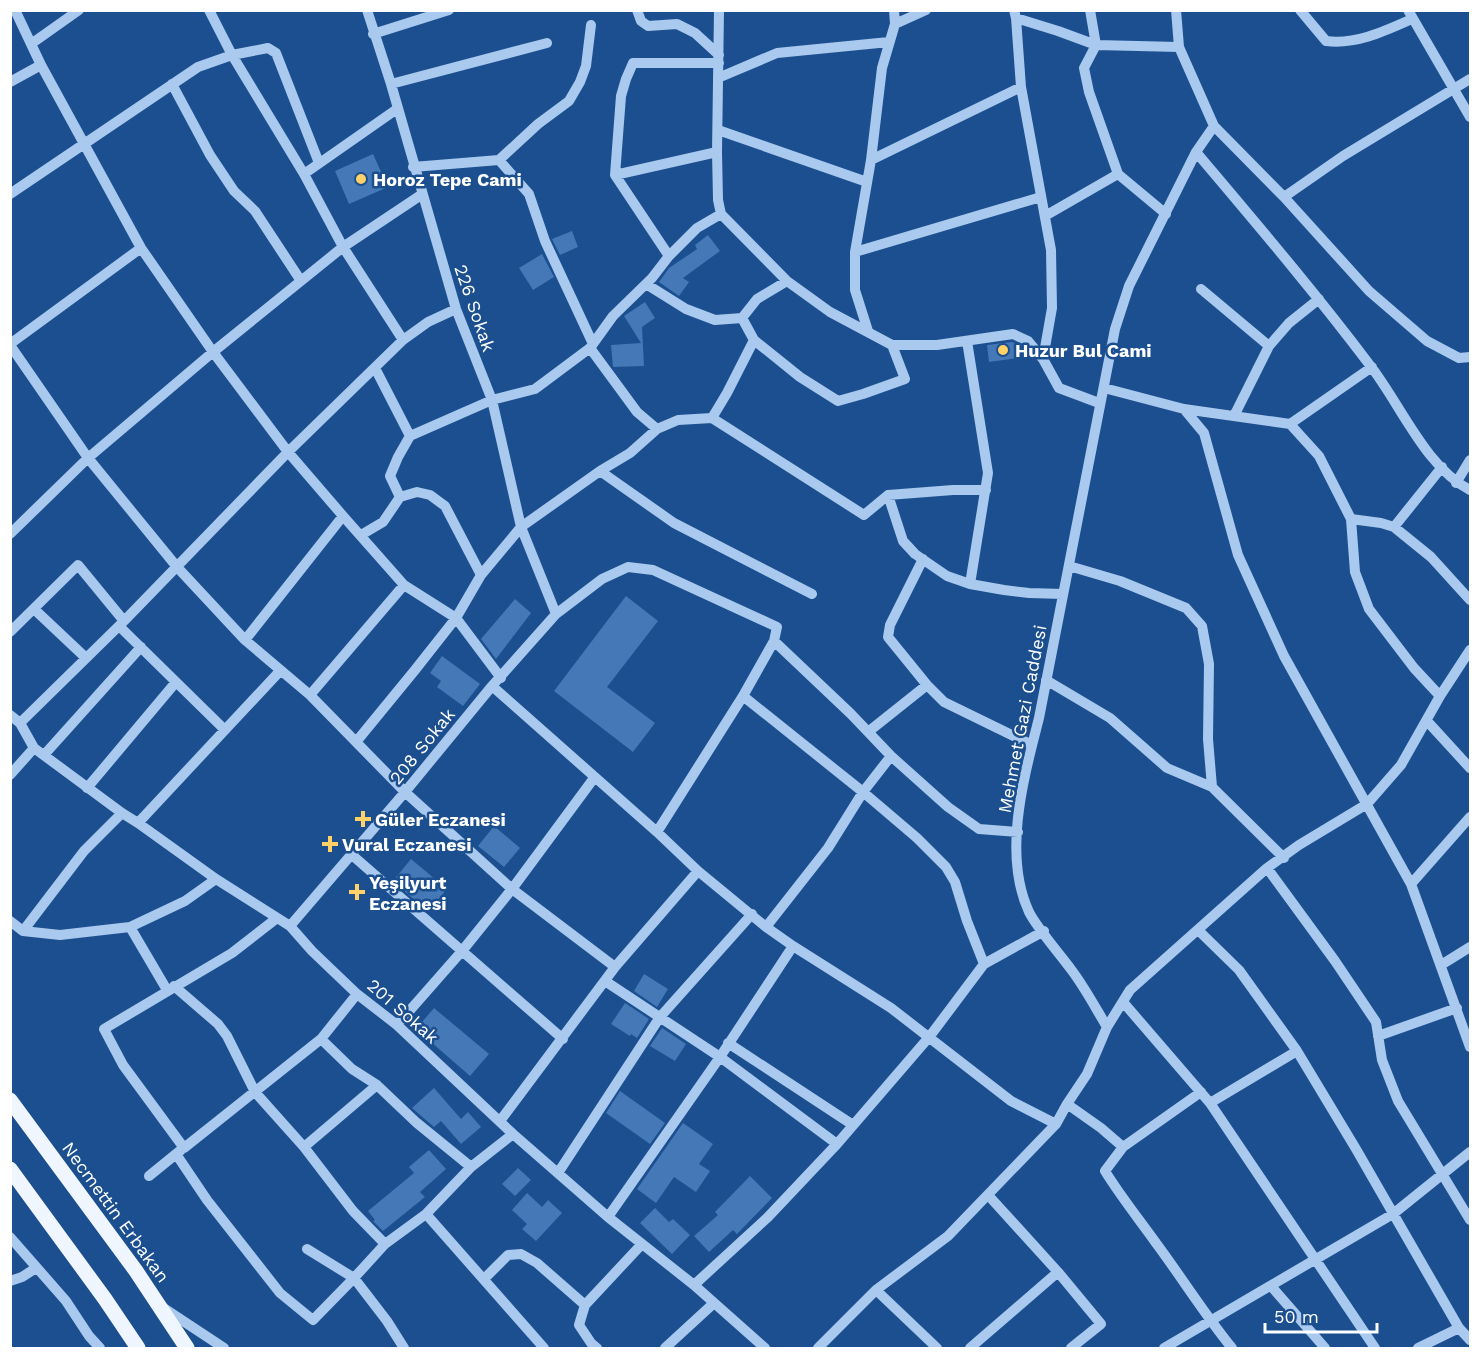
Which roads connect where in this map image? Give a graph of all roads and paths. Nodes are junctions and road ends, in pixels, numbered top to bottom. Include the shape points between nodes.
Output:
1 (15, 10) edge
2 (80, 10) edge
3 (209, 10) edge
4 (367, 10) edge
5 (449, 10) edge
6 (637, 10) edge
7 (719, 10) edge
8 (894, 10) edge
9 (926, 10) edge
10 (1090, 10) edge
11 (1176, 10) edge
12 (1300, 10) edge
13 (1015, 14) edge
14 (1410, 15) edge
15 (895, 24) junction
16 (591, 25) dead end
17 (373, 34) junction
18 (890, 42) junction
19 (548, 43) dead end
20 (31, 44) junction
21 (1096, 45) junction
22 (1179, 47) junction
23 (232, 55) junction
24 (719, 59) junction
25 (41, 65) junction
26 (718, 78) junction
27 (1470, 79) edge
28 (10, 82) edge
29 (172, 84) junction
30 (390, 84) junction
31 (1021, 87) junction
32 (1454, 89) junction
33 (397, 109) junction
34 (1470, 117) edge
35 (1214, 126) junction
36 (718, 130) junction
37 (84, 143) junction
38 (717, 152) junction
39 (1197, 152) junction
40 (499, 160) junction
41 (871, 160) junction
42 (319, 164) junction
43 (413, 167) junction
44 (304, 174) junction
45 (1118, 174) junction
46 (615, 175) junction
47 (867, 182) junction
48 (10, 194) edge
49 (421, 195) junction
50 (1284, 196) junction
51 (1041, 197) junction
52 (721, 214) junction
53 (1166, 214) junction
54 (1045, 216) junction
55 (344, 247) junction
56 (141, 248) junction
57 (855, 252) junction
58 (669, 256) junction
59 (787, 280) junction
60 (301, 281) junction
61 (646, 284) junction
62 (1201, 289) dead end
63 (1319, 299) junction
64 (456, 309) junction
65 (742, 318) junction
66 (868, 331) junction
67 (403, 340) junction
68 (754, 340) junction
69 (967, 340) junction
70 (10, 345) edge
71 (892, 345) junction
72 (591, 346) junction
73 (1269, 346) junction
74 (213, 352) junction
75 (1470, 357) edge
76 (1042, 359) junction
77 (1372, 367) junction
78 (375, 368) junction
79 (1104, 388) junction
80 (492, 400) junction
81 (1099, 403) junction
82 (1184, 409) junction
83 (1234, 416) junction
84 (712, 418) junction
85 (1290, 424) junction
86 (657, 429) junction
87 (410, 436) junction
88 (288, 452) junction
89 (88, 458) junction
90 (1470, 460) edge
91 (1442, 467) junction
92 (600, 471) junction
93 (1456, 483) junction
94 (986, 490) junction
95 (1470, 490) edge
96 (888, 495) junction
97 (400, 497) junction
98 (343, 516) junction
99 (1351, 519) junction
100 (521, 527) junction
101 (1394, 527) junction
102 (10, 534) edge
103 (361, 535) junction
104 (923, 560) junction
105 (1069, 566) junction
106 (177, 567) junction
107 (481, 574) junction
108 (970, 584) junction
109 (404, 585) junction
110 (812, 594) dead end
111 (1063, 594) junction
112 (1470, 600) edge
113 (34, 609) junction
114 (556, 614) junction
115 (456, 618) junction
116 (122, 623) junction
117 (10, 632) edge
118 (245, 640) junction
119 (774, 641) junction
120 (141, 647) junction
121 (1470, 650) edge
122 (86, 658) junction
123 (280, 670) junction
124 (501, 678) junction
125 (1046, 680) junction
126 (176, 682) junction
127 (927, 685) junction
128 (492, 686) junction
129 (310, 695) junction
130 (743, 696) junction
131 (1440, 696) junction
132 (10, 715) edge
133 (1427, 721) junction
134 (20, 723) junction
135 (225, 730) junction
136 (868, 732) junction
137 (356, 742) junction
138 (1032, 745) junction
139 (39, 752) junction
140 (891, 756) junction
141 (1470, 768) edge
142 (10, 775) edge
143 (594, 778) junction
144 (1212, 787) junction
145 (87, 788) junction
146 (405, 792) junction
147 (863, 792) junction
148 (1367, 804) junction
149 (122, 813) junction
150 (1470, 818) edge
151 (138, 823) junction
152 (657, 832) junction
153 (1018, 832) junction
154 (352, 855) junction
155 (1284, 858) junction
156 (1267, 868) junction
157 (698, 872) junction
158 (216, 879) junction
159 (1411, 884) junction
160 (512, 889) junction
161 (752, 914) junction
162 (277, 918) junction
163 (10, 921) edge
164 (290, 926) junction
165 (130, 927) junction
166 (766, 927) junction
167 (1198, 930) junction
168 (23, 931) junction
169 (1044, 932) junction
170 (793, 946) junction
171 (1470, 947) edge
172 (462, 951) junction
173 (984, 964) junction
174 (1441, 965) junction
175 (615, 967) junction
176 (605, 981) junction
177 (171, 988) junction
178 (357, 994) junction
179 (1123, 1002) junction
180 (1457, 1008) junction
181 (660, 1017) junction
182 (398, 1025) junction
183 (1107, 1027) junction
184 (930, 1036) junction
185 (1378, 1036) junction
186 (321, 1039) junction
187 (563, 1039) junction
188 (728, 1043) junction
189 (1470, 1045) edge
190 (1297, 1052) junction
191 (720, 1057) junction
192 (377, 1085) junction
193 (255, 1092) junction
194 (1201, 1092) junction
195 (10, 1100) edge
196 (1210, 1102) junction
197 (1067, 1104) junction
198 (500, 1121) junction
199 (1056, 1124) junction
200 (853, 1125) junction
201 (513, 1134) junction
202 (837, 1144) junction
203 (304, 1147) junction
204 (1123, 1147) junction
205 (180, 1151) junction
206 (1470, 1152) edge
207 (471, 1167) junction
208 (10, 1169) edge
209 (558, 1173) junction
210 (1443, 1173) junction
211 (149, 1176) dead end
212 (988, 1195) junction
213 (426, 1214) junction
214 (1393, 1214) junction
215 (608, 1217) junction
216 (1470, 1220) edge
217 (10, 1237) edge
218 (386, 1244) junction
219 (642, 1244) junction
220 (307, 1249) dead end
221 (1314, 1260) junction
222 (36, 1268) junction
223 (1058, 1272) junction
224 (354, 1278) junction
225 (484, 1279) junction
226 (10, 1281) edge
227 (694, 1285) junction
228 (1271, 1286) junction
229 (876, 1290) junction
230 (714, 1303) junction
231 (159, 1305) junction
232 (585, 1305) junction
233 (1210, 1322) junction
234 (1459, 1328) junction
235 (1470, 1340) edge
236 (100, 1348) edge
237 (138, 1348) edge
238 (187, 1348) edge
239 (224, 1348) edge
240 (404, 1348) edge
241 (544, 1348) edge
242 (597, 1348) edge
243 (664, 1348) edge
244 (765, 1348) edge
245 (818, 1348) edge
246 (936, 1348) edge
247 (970, 1348) edge
248 (1071, 1348) edge
249 (1164, 1348) edge
250 (1232, 1348) edge
251 (1325, 1348) edge
252 (1375, 1348) edge
253 (1418, 1348) edge

1 - 20 street
2 - 20 street
3 - 23 street
4 - 17 street, 226 Sokak
5 - 17 street
6 - 24 street via 648,26 677,24 695,33
7 - 24 street
8 - 15 street
9 - 15 street
10 - 21 street
11 - 22 street
12 - 14 street via 1326,41 1341,43 1380,33
13 - 21 street
13 - 31 street
14 - 32 street
15 - 18 street
16 - 40 street via 586,66 569,101
17 - 30 street, 226 Sokak
18 - 26 street via 777,53
18 - 41 street via 882,68
19 - 30 street
20 - 25 street
21 - 22 street
21 - 45 street via 1084,69
22 - 35 street
23 - 29 street via 198,67
23 - 42 street via 268,48 276,53
23 - 44 street
24 - 26 street
24 - 46 street via 633,63 621,96
25 - 28 street
25 - 37 street
26 - 36 street
27 - 32 street
29 - 37 street
29 - 60 street via 210,155 234,190 255,211
30 - 33 street, 226 Sokak
31 - 41 street
31 - 51 street
32 - 34 street
32 - 50 street
33 - 42 street
33 - 43 street, 226 Sokak
35 - 39 street, Mehmet Gazi Caddesi
35 - 50 street
36 - 38 street
36 - 47 street
37 - 48 street
37 - 56 street
38 - 46 street
38 - 52 street
39 - 53 street, Mehmet Gazi Caddesi
39 - 63 street
40 - 43 street
40 - 72 street via 529,194
41 - 47 street
42 - 44 street
43 - 49 street, 226 Sokak
44 - 55 street
45 - 53 street
45 - 54 street
46 - 58 street
47 - 57 street
49 - 55 street
49 - 64 street, 226 Sokak
50 - 75 street via 1369,291 1426,341 1459,358
51 - 54 street
51 - 57 street
52 - 58 street via 697,228
52 - 59 street
53 - 79 street, Mehmet Gazi Caddesi via 1129,286 1115,329
54 - 76 street via 1051,250 1052,308
55 - 60 street
55 - 67 street
56 - 70 street
56 - 74 street
57 - 66 street via 855,290
58 - 61 street
59 - 65 street via 757,300
59 - 66 street via 830,312
60 - 74 street
61 - 65 street via 686,309 715,320
61 - 72 street via 613,316
62 - 73 street
63 - 73 street via 1289,323
63 - 77 street
64 - 67 street
64 - 80 street, 226 Sokak
65 - 68 street
66 - 71 street
67 - 78 street
68 - 71 street via 838,401 904,379
68 - 84 street
69 - 71 street
69 - 76 street via 1013,334 1028,341
69 - 94 street via 988,473
70 - 89 street
72 - 80 street via 535,390
72 - 86 street via 637,411
73 - 83 street
74 - 88 street
74 - 89 street
76 - 81 street via 1059,388
77 - 85 street
77 - 91 street
78 - 87 street
78 - 88 street
79 - 81 street, Mehmet Gazi Caddesi
79 - 82 street
80 - 87 street
80 - 100 street, 226 Sokak
81 - 105 street, Mehmet Gazi Caddesi
82 - 83 street
82 - 148 street via 1204,433 1238,555 1284,656
83 - 85 street
84 - 86 street via 678,420
84 - 96 street via 864,515
85 - 99 street via 1319,456
86 - 92 street via 630,453
87 - 97 street via 390,476
88 - 98 street
88 - 106 street
89 - 102 street
89 - 106 street
90 - 93 street
91 - 93 street
91 - 101 street
92 - 100 street
92 - 110 street via 674,523
93 - 95 street
94 - 96 street
94 - 108 street
96 - 104 street via 903,541
97 - 103 street via 383,522
97 - 107 street via 417,492 430,495 445,506
98 - 103 street
98 - 118 street
99 - 101 street
99 - 131 street via 1355,572 1369,609
100 - 107 street
100 - 114 street, 226 Sokak
101 - 112 street via 1431,557
103 - 109 street
104 - 108 street via 947,576
104 - 127 street via 890,625 888,637
105 - 111 street, Mehmet Gazi Caddesi
105 - 144 street via 1120,581 1186,608 1202,626 1209,664
106 - 116 street
106 - 118 street
107 - 115 street
108 - 111 street
109 - 115 street
109 - 129 street
111 - 125 street, Mehmet Gazi Caddesi
113 - 116 street via 78,565
113 - 117 street
113 - 122 street
114 - 119 street, 208 Sokak via 602,579 628,567 653,570 777,627
114 - 124 street, 208 Sokak
115 - 124 street
115 - 137 street
116 - 120 street
116 - 122 street
118 - 123 street
119 - 130 street
119 - 136 street
120 - 126 street
120 - 139 street
121 - 131 street
122 - 134 street
123 - 129 street
123 - 135 street
124 - 128 street, 208 Sokak
125 - 138 street, Mehmet Gazi Caddesi
125 - 144 street via 1110,718 1167,768
126 - 135 street
126 - 145 street
127 - 136 street
127 - 138 street via 944,702
128 - 143 street
128 - 146 street, 208 Sokak
129 - 137 street
130 - 147 street
130 - 152 street
131 - 133 street
132 - 134 street, 201 Sokak
133 - 141 street
133 - 148 street via 1401,765
134 - 139 street, 201 Sokak
135 - 151 street
136 - 140 street
137 - 146 street
138 - 153 street, Mehmet Gazi Caddesi via 1024,774
139 - 142 street
139 - 145 street, 201 Sokak
140 - 147 street
140 - 153 street via 978,829
143 - 152 street
143 - 160 street
144 - 155 street
145 - 149 street, 201 Sokak
146 - 154 street, 208 Sokak
146 - 160 street
147 - 166 street via 828,848
147 - 173 street via 946,867
148 - 155 street
148 - 159 street
149 - 151 street, 201 Sokak
149 - 168 street via 84,851
150 - 159 street
151 - 158 street, 201 Sokak
152 - 157 street
153 - 169 street, Mehmet Gazi Caddesi via 1017,871 1030,913
154 - 164 street, 208 Sokak
154 - 172 street
155 - 156 street
156 - 167 street
156 - 185 street via 1376,1022
157 - 161 street
157 - 175 street
158 - 162 street, 201 Sokak
158 - 165 street via 184,901
159 - 174 street
160 - 172 street
160 - 175 street
161 - 166 street
161 - 181 street
162 - 164 street, 201 Sokak
162 - 177 street via 232,953
163 - 168 street
164 - 178 street, 201 Sokak
165 - 168 street via 60,935
165 - 177 street
166 - 170 street
167 - 179 street via 1130,990
167 - 190 street via 1239,970
169 - 173 street
169 - 183 street, Mehmet Gazi Caddesi
170 - 184 street
170 - 188 street
171 - 174 street
172 - 182 street
172 - 187 street
173 - 184 street
174 - 180 street
175 - 176 street
176 - 181 street
176 - 187 street
177 - 193 street via 218,1023
177 - 205 street via 104,1029
178 - 182 street, 201 Sokak
178 - 186 street
179 - 183 street
179 - 194 street
180 - 185 street
180 - 189 street
181 - 191 street
181 - 209 street
182 - 198 street, 201 Sokak
183 - 197 street via 1088,1074
184 - 199 street via 1011,1101
184 - 200 street
185 - 210 street via 1382,1060 1398,1101
186 - 192 street via 352,1069
186 - 193 street
187 - 198 street
188 - 191 street
188 - 200 street
190 - 196 street
190 - 214 street
191 - 202 street
191 - 215 street
192 - 203 street
192 - 207 street
193 - 203 street
193 - 205 street
194 - 196 street
194 - 204 street
195 - 231 main road, Necmettin Erbakan
196 - 221 street
197 - 199 street
197 - 204 street
198 - 201 street, 201 Sokak
199 - 212 street
200 - 202 street
201 - 207 street
201 - 209 street, 201 Sokak
202 - 227 street
203 - 218 street via 353,1211
204 - 233 street via 1105,1171
205 - 211 street
205 - 224 street via 207,1200 280,1293 313,1320
206 - 210 street
207 - 213 street
208 - 237 main road
209 - 215 street, 201 Sokak
210 - 214 street
210 - 216 street
212 - 223 street
212 - 229 street via 948,1236
213 - 218 street
213 - 225 street
214 - 221 street
214 - 234 street
215 - 219 street, 201 Sokak
217 - 222 street
218 - 224 street
219 - 227 street, 201 Sokak
219 - 232 street
220 - 224 street
221 - 228 street
221 - 252 street
222 - 226 street
222 - 236 street
223 - 247 street
223 - 248 street via 1101,1324
224 - 240 street
225 - 232 street via 508,1255 521,1254
225 - 241 street
227 - 230 street, 201 Sokak
228 - 233 street
228 - 251 street
229 - 245 street
229 - 246 street
230 - 243 street
230 - 244 street, 201 Sokak
231 - 238 main road, Necmettin Erbakan
231 - 239 street
232 - 242 street via 579,1325
233 - 249 street
233 - 250 street
234 - 235 street
234 - 253 street

